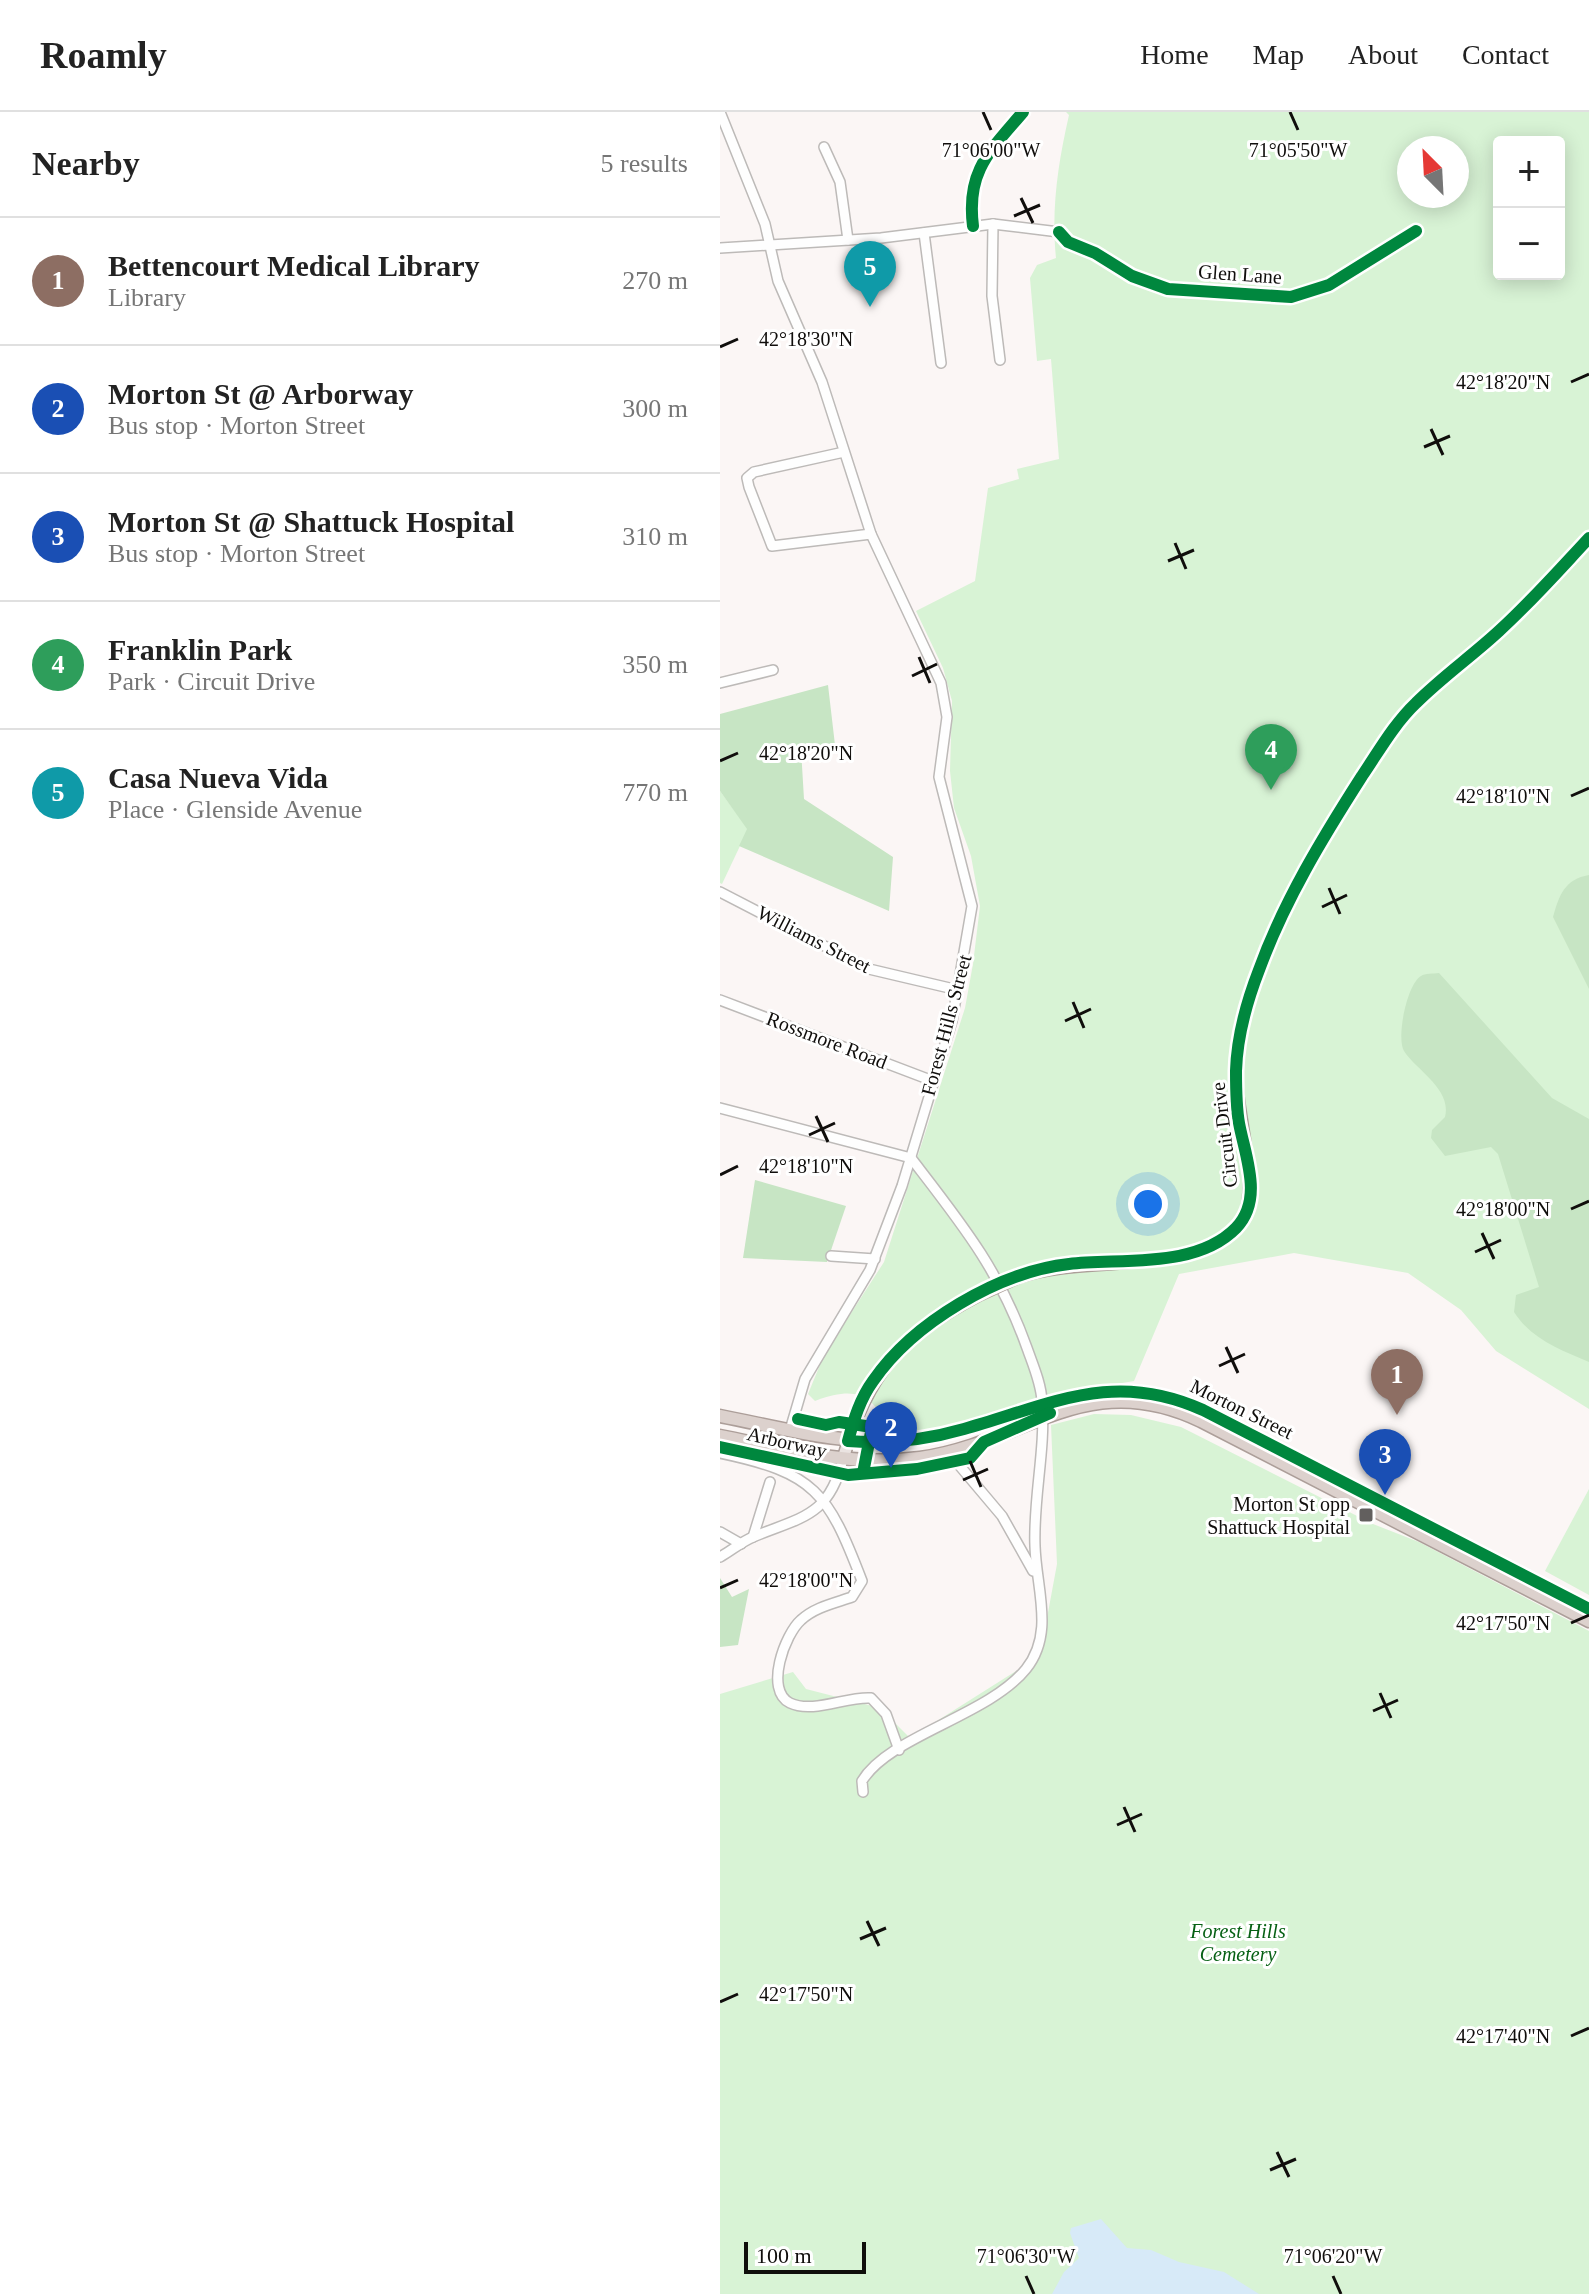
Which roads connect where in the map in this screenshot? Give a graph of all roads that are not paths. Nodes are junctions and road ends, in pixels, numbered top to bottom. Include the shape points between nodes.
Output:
1 (720, 112) edge
2 (1023, 112) edge
3 (733, 146) junction
4 (824, 147) dead end
5 (720, 148) edge
6 (993, 224) junction
7 (973, 226) junction
8 (1059, 232) dead end
9 (924, 233) junction
10 (848, 240) junction
11 (771, 244) junction
12 (720, 248) edge
13 (1000, 360) dead end
14 (941, 363) dead end
15 (844, 452) junction
16 (871, 534) junction
17 (1589, 538) edge
18 (773, 670) dead end
19 (720, 683) edge
20 (720, 892) edge
21 (958, 990) junction
22 (720, 1000) edge
23 (933, 1081) junction
24 (720, 1108) edge
25 (911, 1158) junction
26 (831, 1256) dead end
27 (875, 1259) junction
28 (1042, 1410) junction
29 (720, 1416) edge
30 (790, 1430) junction
31 (720, 1436) edge
32 (848, 1441) junction
33 (948, 1452) junction
34 (720, 1453) edge
35 (843, 1459) junction
36 (770, 1482) dead end
37 (824, 1503) junction
38 (720, 1532) edge
39 (753, 1537) junction
40 (741, 1544) junction
41 (720, 1557) edge
42 (1039, 1585) junction
43 (1589, 1609) edge
44 (1589, 1621) edge
45 (899, 1750) junction
46 (863, 1792) dead end

1 - 3 street, Forest Hills Street
2 - 7 street via 980,165 972,188
3 - 5 street
3 - 11 street, Forest Hills Street
4 - 10 street via 840,182
6 - 7 street
6 - 8 street
6 - 13 street via 992,296
7 - 9 street
9 - 10 street
9 - 14 street
10 - 11 street
11 - 12 street
11 - 15 street, Forest Hills Street via 778,281 822,382
15 - 16 street, Forest Hills Street
15 - 16 street via 754,472 747,478 749,487 772,546
16 - 21 street, Forest Hills Street via 929,654 946,703 939,777 972,906
17 - 32 main road, Circuit Drive, bridge via 1533,599 1416,702 1392,730 1328,829 1288,904 1254,982 1238,1052 1237,1111 1251,1192 1241,1223 1216,1243 1187,1253 1061,1265 981,1294 925,1329 882,1369 861,1400
18 - 19 street
20 - 21 street, Williams Street via 869,969
21 - 23 street, Forest Hills Street
22 - 23 street, Rossmore Road
23 - 25 street, Forest Hills Street
24 - 25 street
25 - 27 street, Forest Hills Street
25 - 28 street via 987,1259 1019,1326
26 - 27 street
27 - 30 street, Forest Hills Street via 805,1379
28 - 32 highway, Morton Street via 932,1437
28 - 33 highway, Morton Street via 988,1440
28 - 42 street via 1035,1519
28 - 43 highway, Morton Street via 1108,1390 1147,1392 1186,1403
28 - 44 highway, Morton Street via 1114,1401 1186,1414
29 - 30 highway, Arborway
30 - 32 highway, Arborway
31 - 35 highway, Arborway
32 - 35 main road, Circuit Drive
33 - 35 highway, Morton Street via 893,1460
33 - 42 street via 1002,1516
34 - 37 street, Arborway via 777,1467
35 - 37 street
36 - 39 street
37 - 39 street via 809,1516
37 - 45 street, Arborway via 839,1522 861,1586 852,1597 819,1608 797,1625 775,1684 790,1703 871,1698 886,1714
38 - 40 street
39 - 40 street
40 - 41 street
42 - 45 street via 1044,1618 1028,1667 980,1706
45 - 46 street via 867,1774

